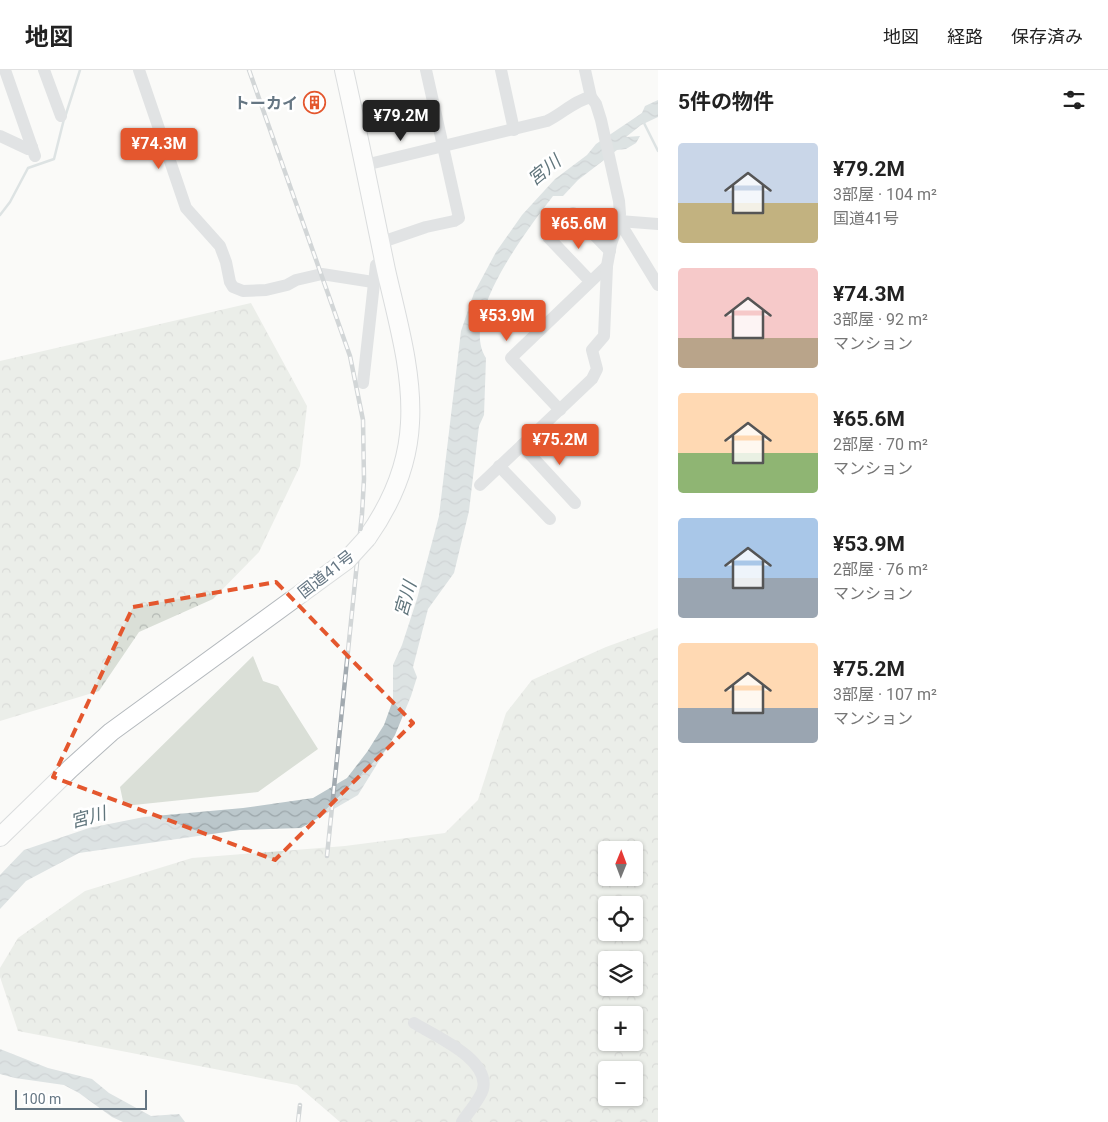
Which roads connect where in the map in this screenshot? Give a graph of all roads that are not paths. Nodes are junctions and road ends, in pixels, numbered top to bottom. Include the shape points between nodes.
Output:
1 (5, 70) edge
2 (44, 70) edge
3 (139, 70) edge
4 (344, 70) edge
5 (426, 70) edge
6 (501, 70) edge
7 (585, 70) edge
8 (591, 97) junction
9 (61, 116) dead end
10 (514, 130) junction
11 (0, 136) edge
12 (443, 146) junction
13 (365, 165) junction
14 (573, 213) dead end
15 (619, 221) junction
16 (658, 224) edge
17 (548, 237) dead end
18 (388, 240) dead end
19 (610, 251) junction
20 (384, 259) junction
21 (607, 266) junction
22 (590, 281) junction
23 (373, 282) junction
24 (658, 285) edge
25 (362, 383) dead end
26 (560, 410) junction
27 (523, 444) junction
28 (499, 466) junction
29 (480, 485) dead end
30 (575, 504) dead end
31 (550, 519) dead end
32 (0, 837) edge
33 (414, 1023) dead end
34 (462, 1122) edge

1 - 11 street via 33,152
2 - 9 street
3 - 23 street via 186,208 220,246 233,287 243,291 266,290 322,274
4 - 13 highway, 国道41号
5 - 12 street
6 - 10 street
7 - 8 street
8 - 10 street via 581,99 547,121
8 - 15 street via 596,104 615,182
10 - 12 street
12 - 13 street
12 - 18 street via 459,218
13 - 20 highway, 国道41号
14 - 19 street
15 - 16 street
15 - 19 street
15 - 24 street
17 - 22 street
19 - 21 street
20 - 23 street via 376,265
20 - 32 highway, 国道41号, bridge via 406,368 410,423 402,473 382,518 347,560 111,732
21 - 22 street
21 - 26 street via 604,336 592,350 598,368 592,379
22 - 26 street via 511,358
23 - 25 street
26 - 27 street
27 - 28 street
27 - 30 street
28 - 29 street
28 - 31 street
33 - 34 street via 475,1062 483,1076 483,1090

